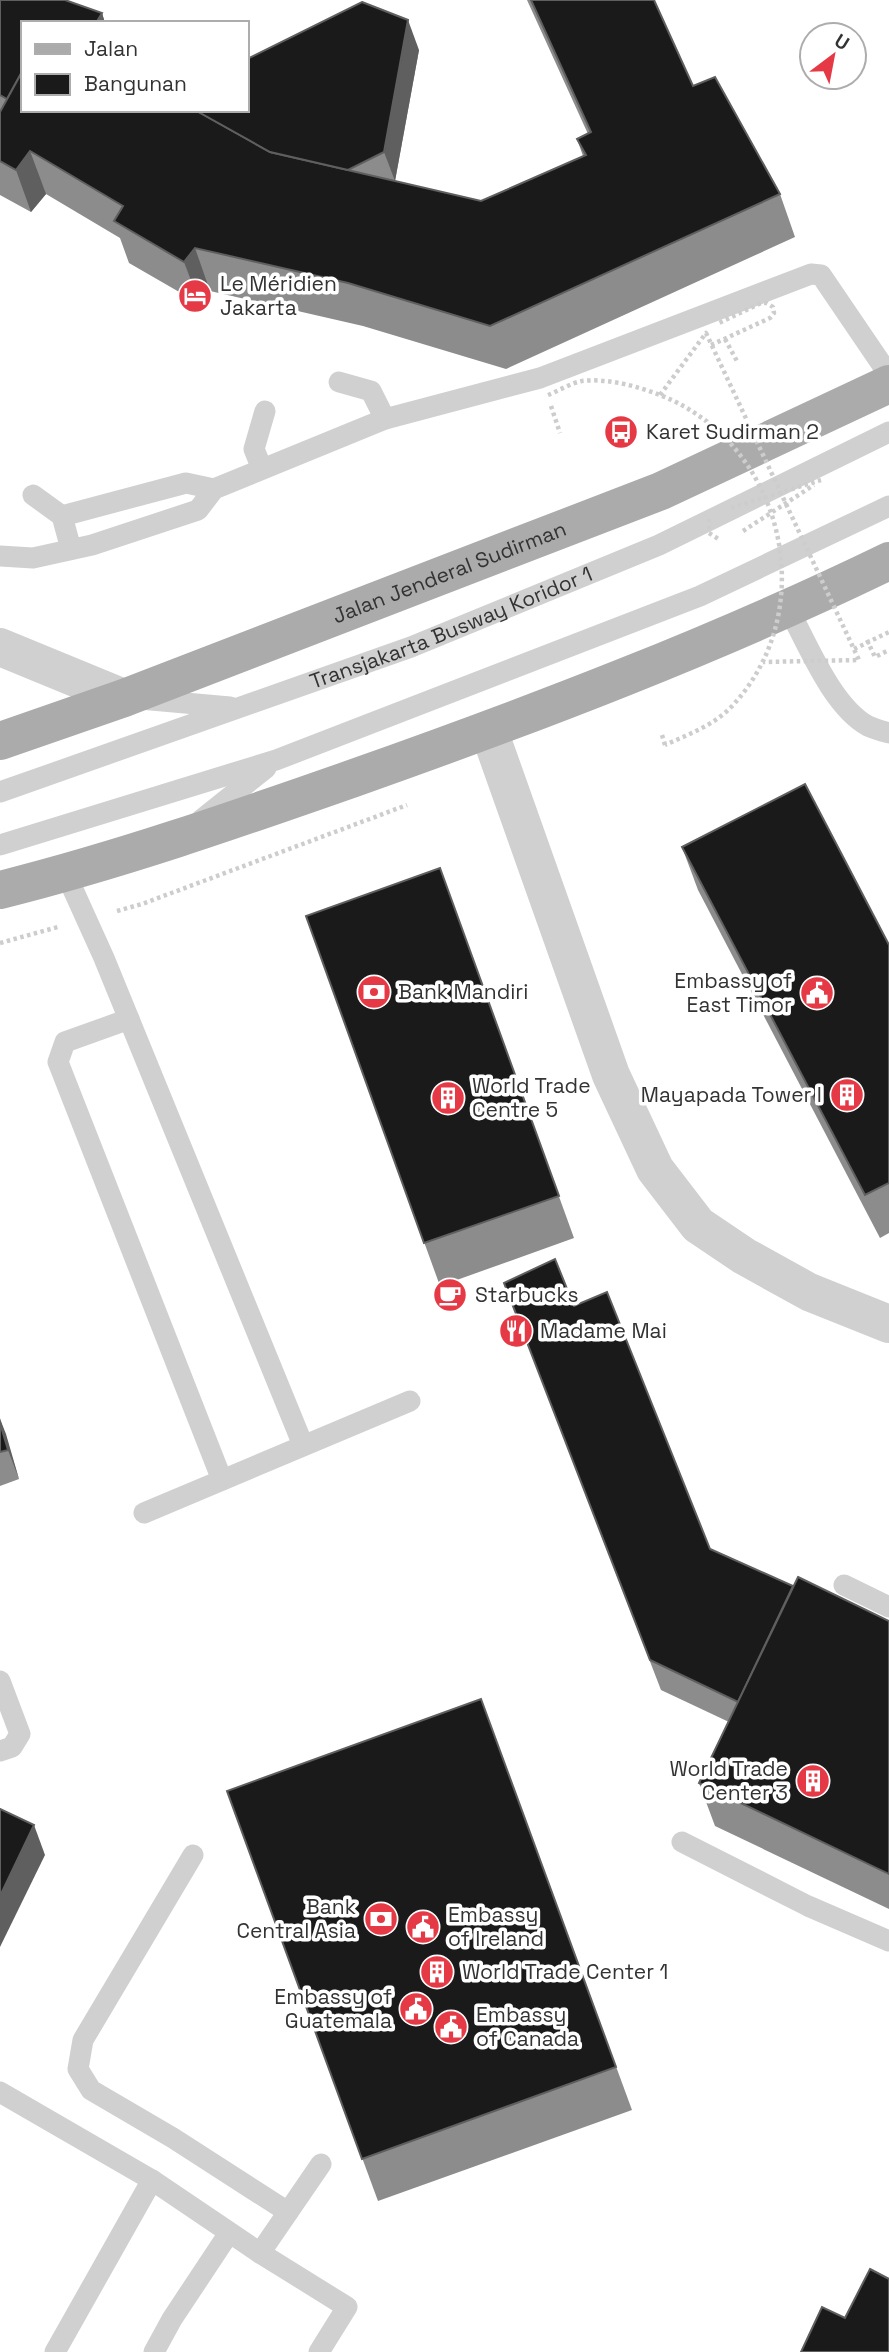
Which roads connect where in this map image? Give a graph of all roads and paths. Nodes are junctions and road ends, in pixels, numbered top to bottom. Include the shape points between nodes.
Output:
1 (711, 345) junction
2 (738, 363) dead end
3 (889, 375) edge
4 (339, 382) dead end
5 (889, 384) edge
6 (660, 395) junction
7 (265, 411) dead end
8 (385, 419) junction
9 (889, 432) edge
10 (560, 433) dead end
11 (262, 469) junction
12 (214, 489) junction
13 (33, 495) dead end
14 (889, 506) edge
15 (731, 508) dead end
16 (62, 516) junction
17 (709, 519) dead end
18 (743, 531) dead end
19 (720, 540) dead end
20 (71, 549) junction
21 (0, 556) edge
22 (889, 561) edge
23 (789, 610) junction
24 (889, 632) edge
25 (867, 640) dead end
26 (0, 647) edge
27 (854, 649) junction
28 (889, 650) edge
29 (762, 662) junction
30 (124, 698) junction
31 (239, 708) junction
32 (489, 730) junction
33 (889, 733) edge
34 (662, 735) dead end
35 (0, 741) edge
36 (276, 760) junction
37 (0, 792) edge
38 (178, 838) junction
39 (0, 845) edge
40 (66, 874) junction
41 (0, 890) edge
42 (129, 1019) junction
43 (889, 1324) edge
44 (411, 1401) dead end
45 (303, 1445) junction
46 (222, 1480) junction
47 (144, 1513) dead end
48 (844, 1586) dead end
49 (889, 1607) edge
50 (0, 1681) edge
51 (0, 1751) edge
52 (682, 1842) dead end
53 (193, 1855) dead end
54 (889, 1941) edge
55 (0, 2092) edge
56 (321, 2164) dead end
57 (152, 2180) junction
58 (288, 2212) junction
59 (229, 2233) junction
60 (260, 2253) junction
61 (55, 2352) edge
62 (154, 2352) edge
63 (319, 2352) edge

1 - 2 path, bridge via 770,318 773,307 761,303 717,324
1 - 6 path, bridge via 706,333
1 - 27 path, bridge
3 - 8 lane via 821,275 811,274 540,378
4 - 8 lane via 371,391
5 - 30 main road, Jalan Jenderal Sudirman via 661,491
6 - 10 path, bridge via 614,383 581,381 548,395
6 - 29 path, bridge via 721,433 749,466 769,504 781,546 783,589 775,632
7 - 11 lane via 254,449
8 - 11 lane
9 - 31 lane, Transjakarta Busway Koridor 1 via 659,545 411,647
11 - 12 lane
12 - 16 lane via 186,483
12 - 20 lane via 198,510
13 - 16 lane
14 - 36 lane via 700,596
15 - 18 path, bridge via 821,480
16 - 20 lane
17 - 19 path, bridge via 709,533
20 - 21 lane via 33,558
22 - 23 main road
23 - 32 main road
23 - 33 lane via 842,700 868,726
24 - 27 path, bridge
25 - 28 path via 875,657
26 - 30 street
27 - 29 path, bridge via 859,660
29 - 34 path, bridge via 732,707 705,728 665,745
30 - 31 lane
30 - 35 main road, Jalan Jenderal Sudirman
31 - 37 lane, Transjakarta Busway Koridor 1
32 - 38 main road
32 - 43 street via 611,1075 655,1169 698,1225 744,1256 809,1292
36 - 38 lane
36 - 39 lane
38 - 40 main road
40 - 41 main road
40 - 42 lane
42 - 45 lane
42 - 46 lane via 65,1042 58,1062
44 - 45 lane
45 - 46 lane
46 - 47 lane
48 - 49 lane
50 - 51 lane via 20,1734 12,1747
52 - 54 lane
53 - 58 lane via 83,2040 78,2069 91,2090
55 - 57 lane
56 - 58 lane
57 - 59 lane
57 - 61 lane
58 - 60 lane
59 - 60 lane
59 - 62 lane
60 - 63 lane via 347,2307

